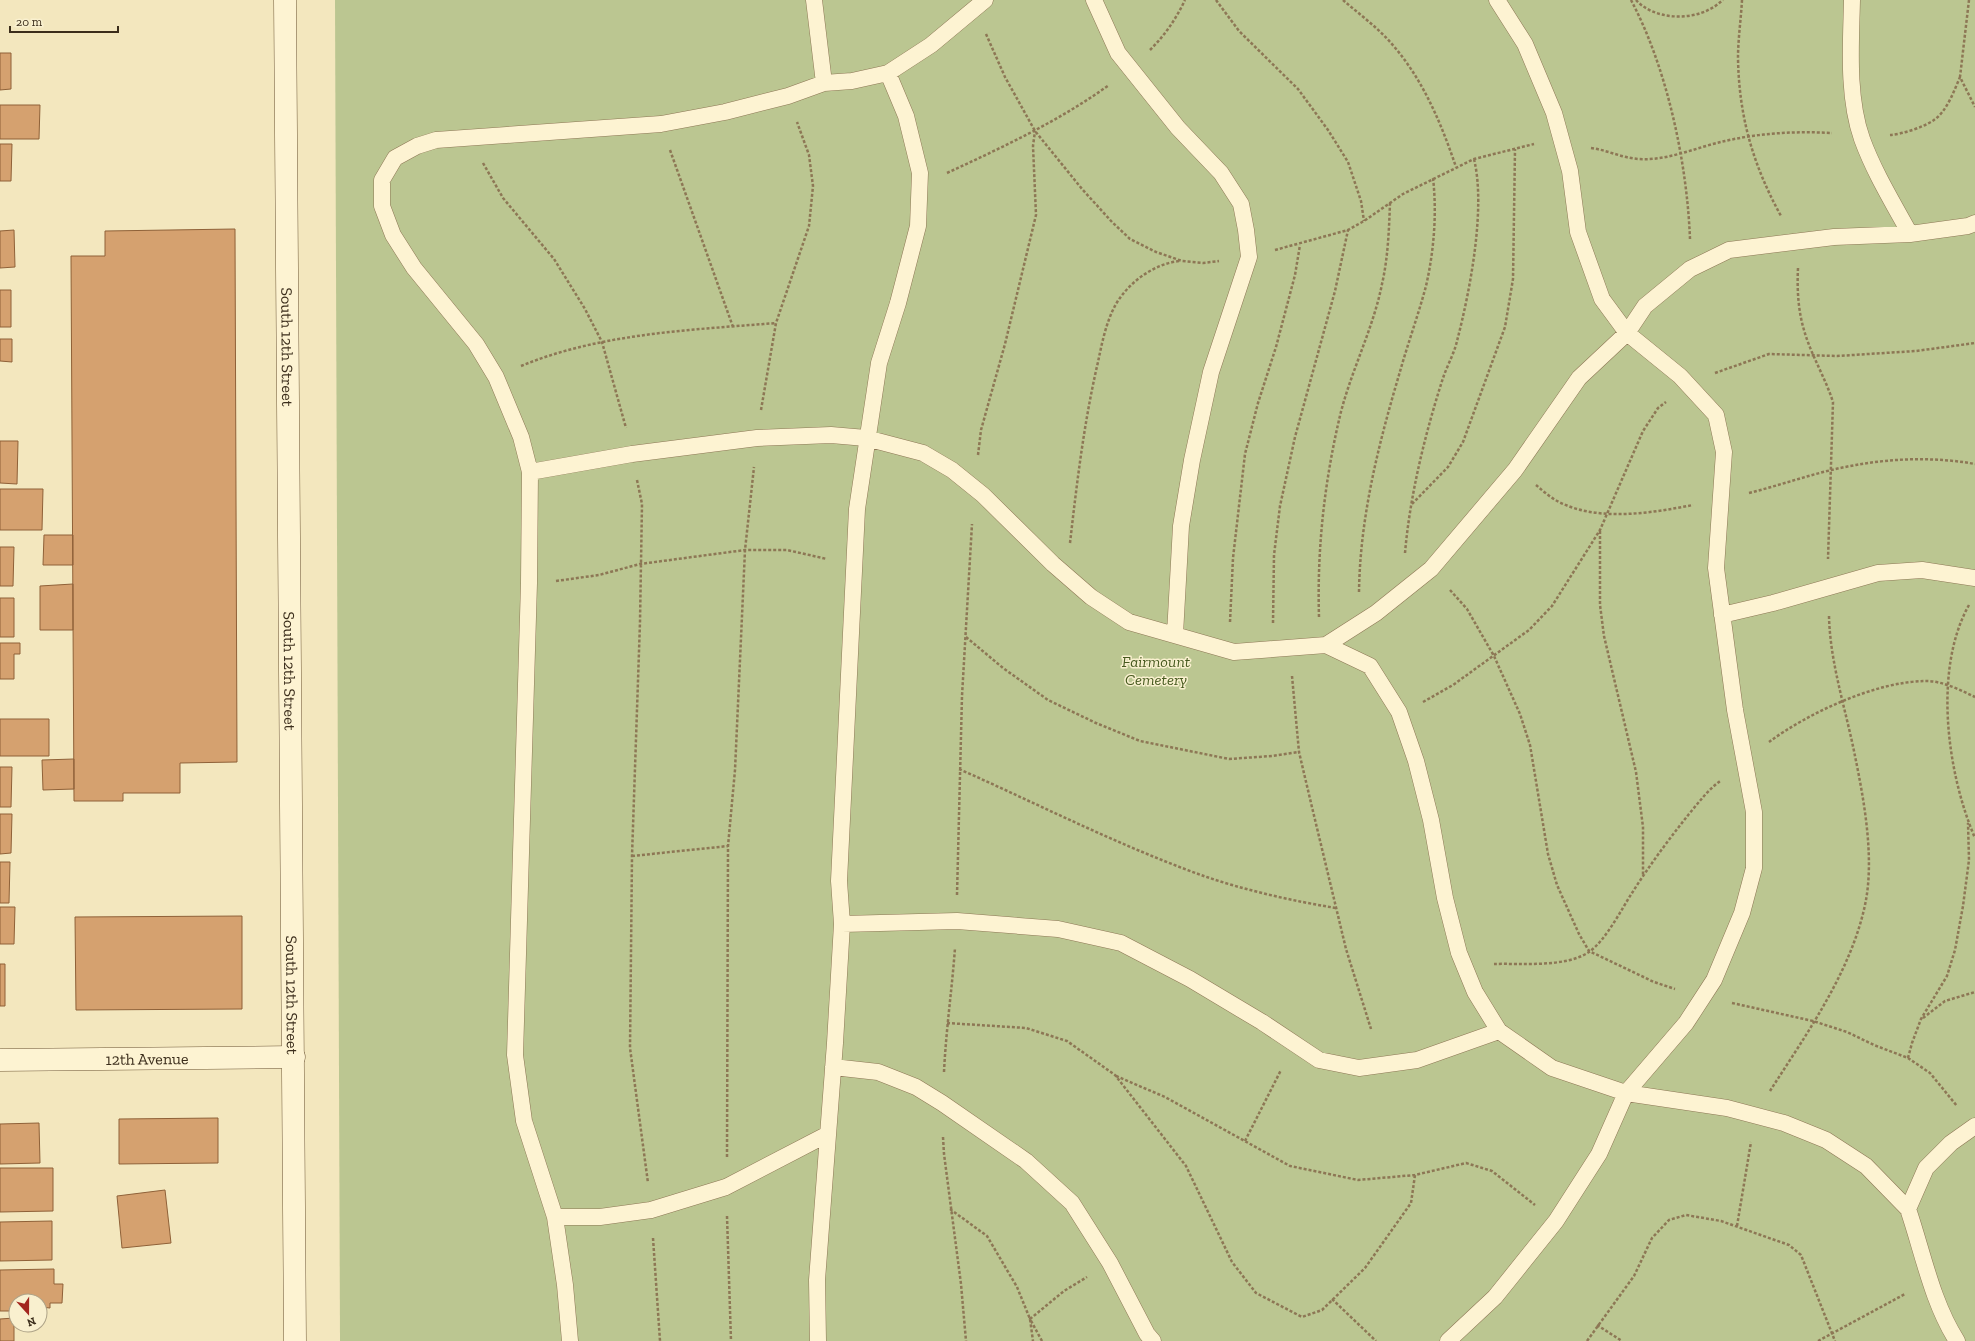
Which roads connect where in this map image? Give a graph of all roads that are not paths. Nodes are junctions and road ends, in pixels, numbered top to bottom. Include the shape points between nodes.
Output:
1 (285, 0) edge
2 (814, 0) edge
3 (1094, 0) edge
4 (1497, 0) edge
5 (1852, 0) edge
6 (980, 4) edge
7 (888, 72) junction
8 (824, 83) junction
9 (1975, 223) edge
10 (1910, 234) junction
11 (1627, 333) junction
12 (866, 438) junction
13 (530, 472) junction
14 (1975, 578) edge
15 (1722, 615) junction
16 (1175, 634) junction
17 (1326, 645) junction
18 (842, 924) junction
19 (1499, 1031) junction
20 (294, 1057) junction
21 (0, 1060) edge
22 (833, 1067) junction
23 (1626, 1093) junction
24 (1975, 1126) edge
25 (828, 1134) junction
26 (1908, 1209) junction
27 (555, 1217) junction
28 (295, 1341) edge
29 (570, 1341) edge
30 (818, 1341) edge
31 (1153, 1341) edge
32 (1448, 1341) edge
33 (1957, 1341) edge

1 - 20 street, South 12th Street
2 - 8 lane
3 - 16 lane via 1118,53 1178,128 1221,173 1241,204 1249,257 1211,372 1192,460 1181,526
4 - 11 lane via 1525,44 1554,113 1570,171 1578,232 1602,299
5 - 10 lane via 1851,66 1855,107 1862,138 1880,180
6 - 7 lane via 931,45
7 - 8 lane via 852,81
7 - 12 lane via 906,116 920,173 918,226 879,364
8 - 13 lane via 788,96 725,112 661,124 436,140 416,146 395,158 382,180 382,206 394,235 414,268 476,344 496,377 521,437
9 - 10 lane
10 - 11 lane via 1834,237 1729,250 1690,269 1645,306
11 - 15 lane via 1680,376 1716,415 1724,452 1716,568
11 - 17 lane via 1579,378 1515,470 1431,568 1376,613
12 - 13 lane via 832,435 757,438 632,454
12 - 16 lane via 923,453 952,470 1091,597 1129,622
12 - 18 lane via 857,509 840,881
13 - 27 lane via 515,1056 524,1121
14 - 15 lane via 1922,570 1878,573 1773,604
15 - 23 lane via 1754,812 1754,868 1742,913 1714,980 1690,1017
16 - 17 lane via 1234,652
17 - 19 lane via 1370,666 1398,712 1418,769 1431,820 1445,898 1459,953 1474,992
18 - 19 lane via 957,920 1058,928 1122,943 1190,979 1319,1060 1359,1068 1417,1060
18 - 22 lane
19 - 23 lane via 1552,1068
20 - 21 street, 12th Avenue
20 - 28 street, South 12th Street
22 - 25 lane
22 - 31 lane via 878,1072 916,1086 1026,1161 1072,1203 1110,1263
23 - 26 lane via 1727,1108 1784,1123 1826,1140 1866,1166
23 - 32 lane via 1599,1154 1556,1221 1495,1296
24 - 26 lane via 1951,1143 1926,1168
25 - 27 lane via 726,1187 651,1210 600,1217
25 - 30 lane via 816,1280
26 - 33 lane via 1930,1280 1948,1326
27 - 29 lane via 566,1285

